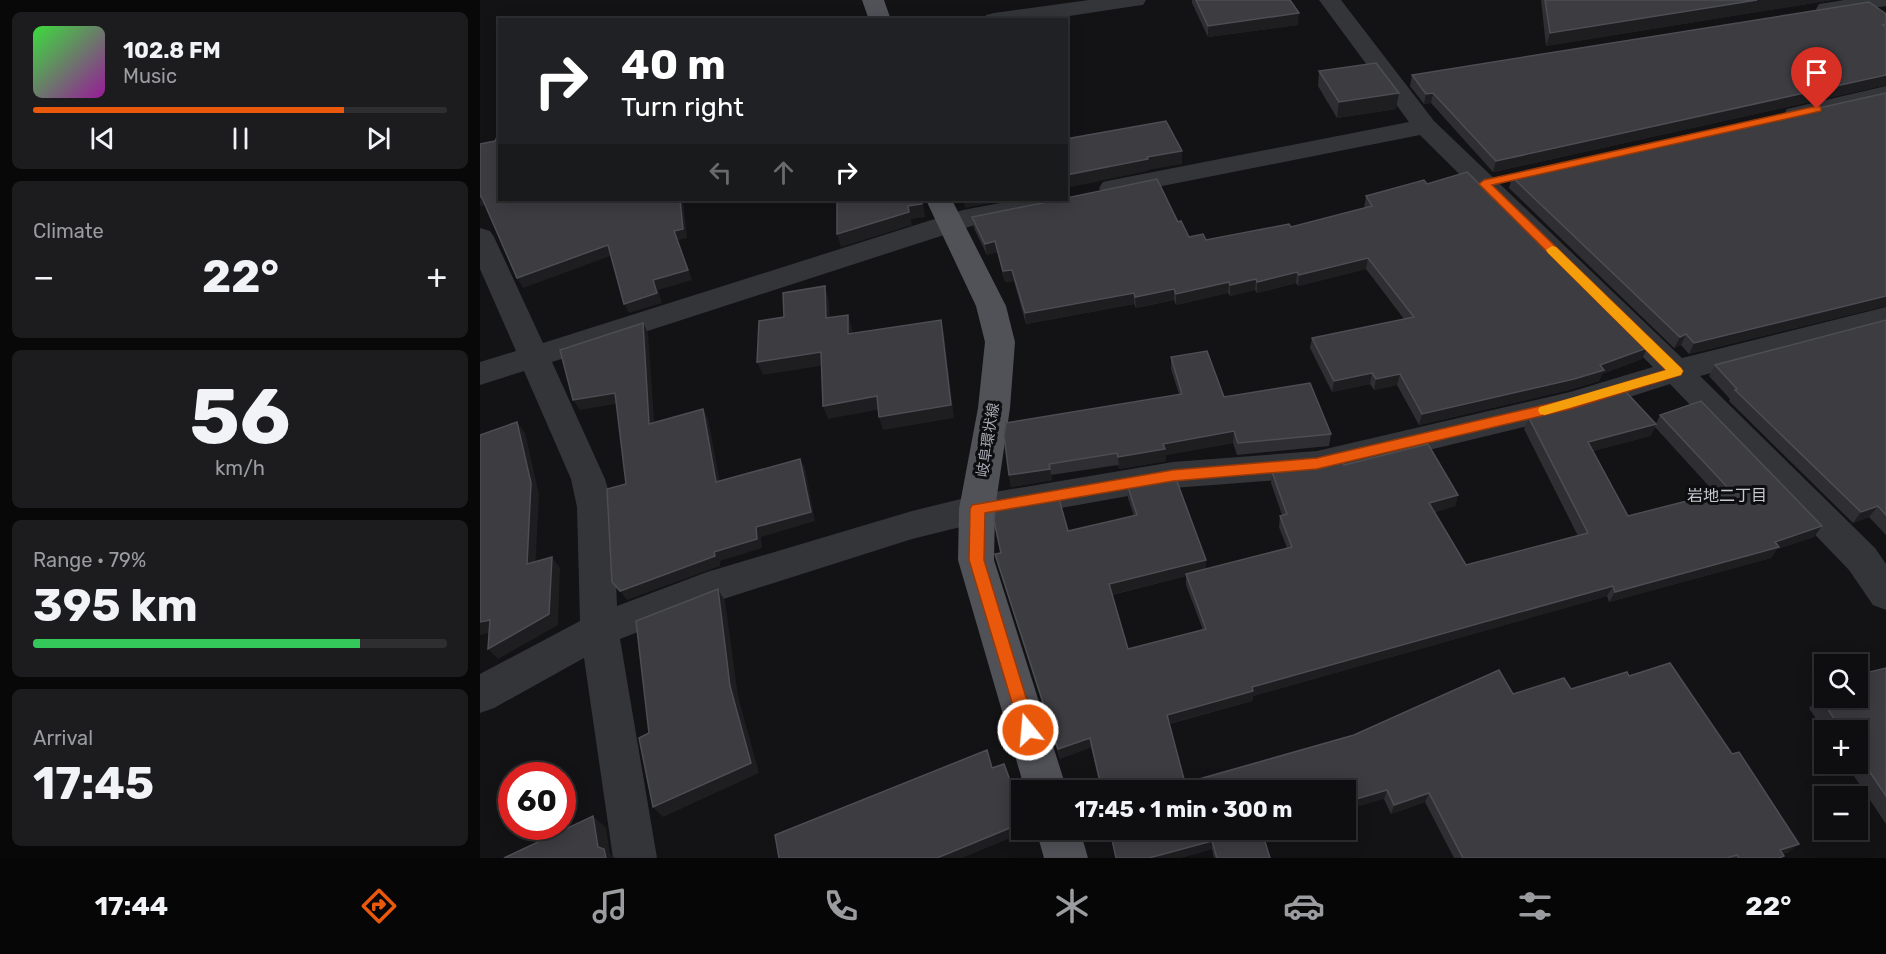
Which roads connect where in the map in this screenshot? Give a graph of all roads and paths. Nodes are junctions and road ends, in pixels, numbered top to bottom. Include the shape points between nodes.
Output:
1 (873, 0) edge
2 (1135, 0) edge
3 (1330, 0) edge
4 (1886, 0) edge
5 (1803, 13) edge
6 (879, 18) edge
7 (1008, 18) edge
8 (1414, 76) edge
9 (1390, 80) junction
10 (1886, 93) edge
11 (1771, 120) edge
12 (1425, 126) junction
13 (1072, 196) edge
14 (1047, 201) edge
15 (944, 212) edge
16 (480, 237) edge
17 (1886, 316) edge
18 (533, 356) junction
19 (1676, 371) junction
20 (480, 374) edge
21 (977, 509) junction
22 (1886, 594) edge
23 (599, 630) junction
24 (480, 695) edge
25 (1043, 780) edge
26 (1061, 840) edge
27 (635, 858) edge
28 (1066, 858) edge

1 - 6 main road
2 - 7 street
3 - 9 street
4 - 5 street
8 - 9 street
9 - 12 street
10 - 11 street
12 - 13 street
12 - 19 street via 1496,181
14 - 15 street via 973,216
15 - 18 street
15 - 21 main road, 岐阜環状線 via 991,306 1000,342 994,408
16 - 18 street
17 - 19 street
18 - 20 street
18 - 23 street via 588,478 595,507
19 - 21 street via 1570,404 1317,464 1173,475
19 - 22 street via 1862,559
21 - 23 street via 707,588
21 - 25 main road, 岐阜環状線 via 976,560
23 - 24 street
23 - 27 street
26 - 28 main road

